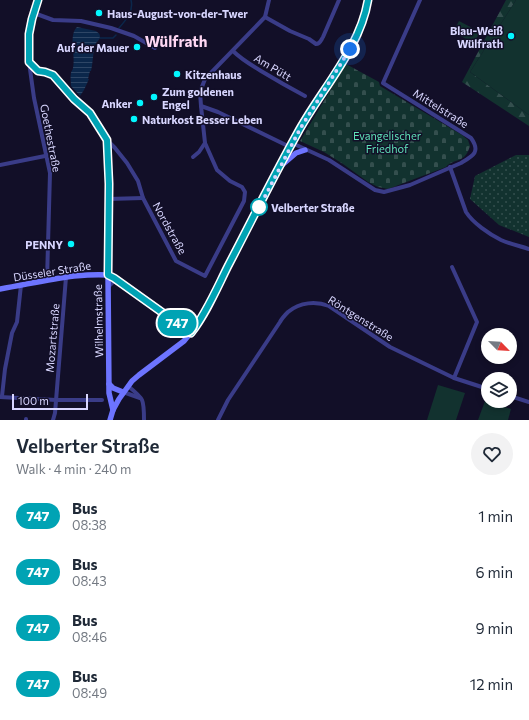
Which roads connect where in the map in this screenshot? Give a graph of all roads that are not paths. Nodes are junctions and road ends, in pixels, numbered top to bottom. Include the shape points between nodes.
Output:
1 (38, 0) edge
2 (269, 0) edge
3 (338, 0) edge
4 (368, 0) edge
5 (420, 0) edge
6 (34, 13) junction
7 (265, 17) junction
8 (155, 48) dead end
9 (233, 50) junction
10 (29, 62) junction
11 (38, 71) junction
12 (31, 77) junction
13 (305, 96) dead end
14 (201, 106) junction
15 (107, 140) junction
16 (205, 143) junction
17 (291, 145) junction
18 (305, 150) junction
19 (45, 156) junction
20 (193, 157) dead end
21 (0, 165) edge
22 (280, 166) junction
23 (450, 167) junction
24 (143, 198) junction
25 (108, 199) junction
26 (529, 249) edge
27 (452, 267) dead end
28 (108, 275) junction
29 (66, 277) junction
30 (47, 280) junction
31 (120, 282) junction
32 (21, 285) junction
33 (108, 287) junction
34 (0, 290) edge
35 (191, 333) junction
36 (454, 378) junction
37 (109, 384) junction
38 (128, 386) junction
39 (481, 387) edge
40 (123, 392) junction
41 (1, 396) edge
42 (140, 398) junction
43 (517, 398) edge
44 (56, 400) junction
45 (102, 400) dead end
46 (529, 402) edge
47 (113, 410) junction
48 (53, 420) edge
49 (110, 420) edge
50 (144, 420) edge
51 (218, 420) edge

1 - 6 street, Goethestraße
2 - 7 street
3 - 7 street via 318,44
4 - 17 main road via 358,34
5 - 23 street, Mittelstraße via 383,83 471,138 476,150 461,164
6 - 8 street via 53,20 81,21 111,28 134,36
6 - 10 street, Goethestraße via 29,34
7 - 9 street
9 - 13 street, Am Pütt via 252,66
9 - 14 street via 205,80 200,92
10 - 11 street
10 - 12 street, Goethestraße
11 - 12 street
11 - 15 street via 53,75 90,113
12 - 19 street, Goethestraße
14 - 16 street
14 - 17 street
15 - 24 street, Nordstraße via 128,163 138,181
15 - 25 street, Wilhelmstraße
16 - 20 street
16 - 24 street, Nordstraße via 217,170 242,187 245,192 244,201 205,276 176,261
17 - 18 street
17 - 22 main road
18 - 22 main road via 296,153
18 - 23 street via 329,160 375,190 384,192 410,185
19 - 21 street
19 - 30 street, Goethestraße via 50,173
22 - 35 main road
23 - 26 street via 470,218 502,240
24 - 25 street, Nordstraße
25 - 28 street, Wilhelmstraße
27 - 36 street via 477,322
28 - 29 main road, Düsseler Straße
28 - 31 street
28 - 33 main road, Wilhelmstraße
29 - 30 main road, Düsseler Straße
29 - 44 street, Mozartstraße
30 - 32 main road, Düsseler Straße
31 - 33 street via 113,282
31 - 35 street
32 - 34 main road, Düsseler Straße
32 - 41 street via 17,322 12,333
33 - 37 main road, Wilhelmstraße
35 - 38 main road
36 - 39 street, Röntgenstraße
36 - 51 street, Röntgenstraße via 390,347 329,306 303,304 289,311 280,322 228,400
37 - 40 main road
37 - 47 main road, Wilhelmstraße
38 - 40 main road
38 - 42 street
40 - 42 street
40 - 47 main road
41 - 44 street
42 - 50 street via 144,404
43 - 46 street
44 - 45 street
44 - 48 street, Mozartstraße
47 - 49 main road, Wilhelmstraße

